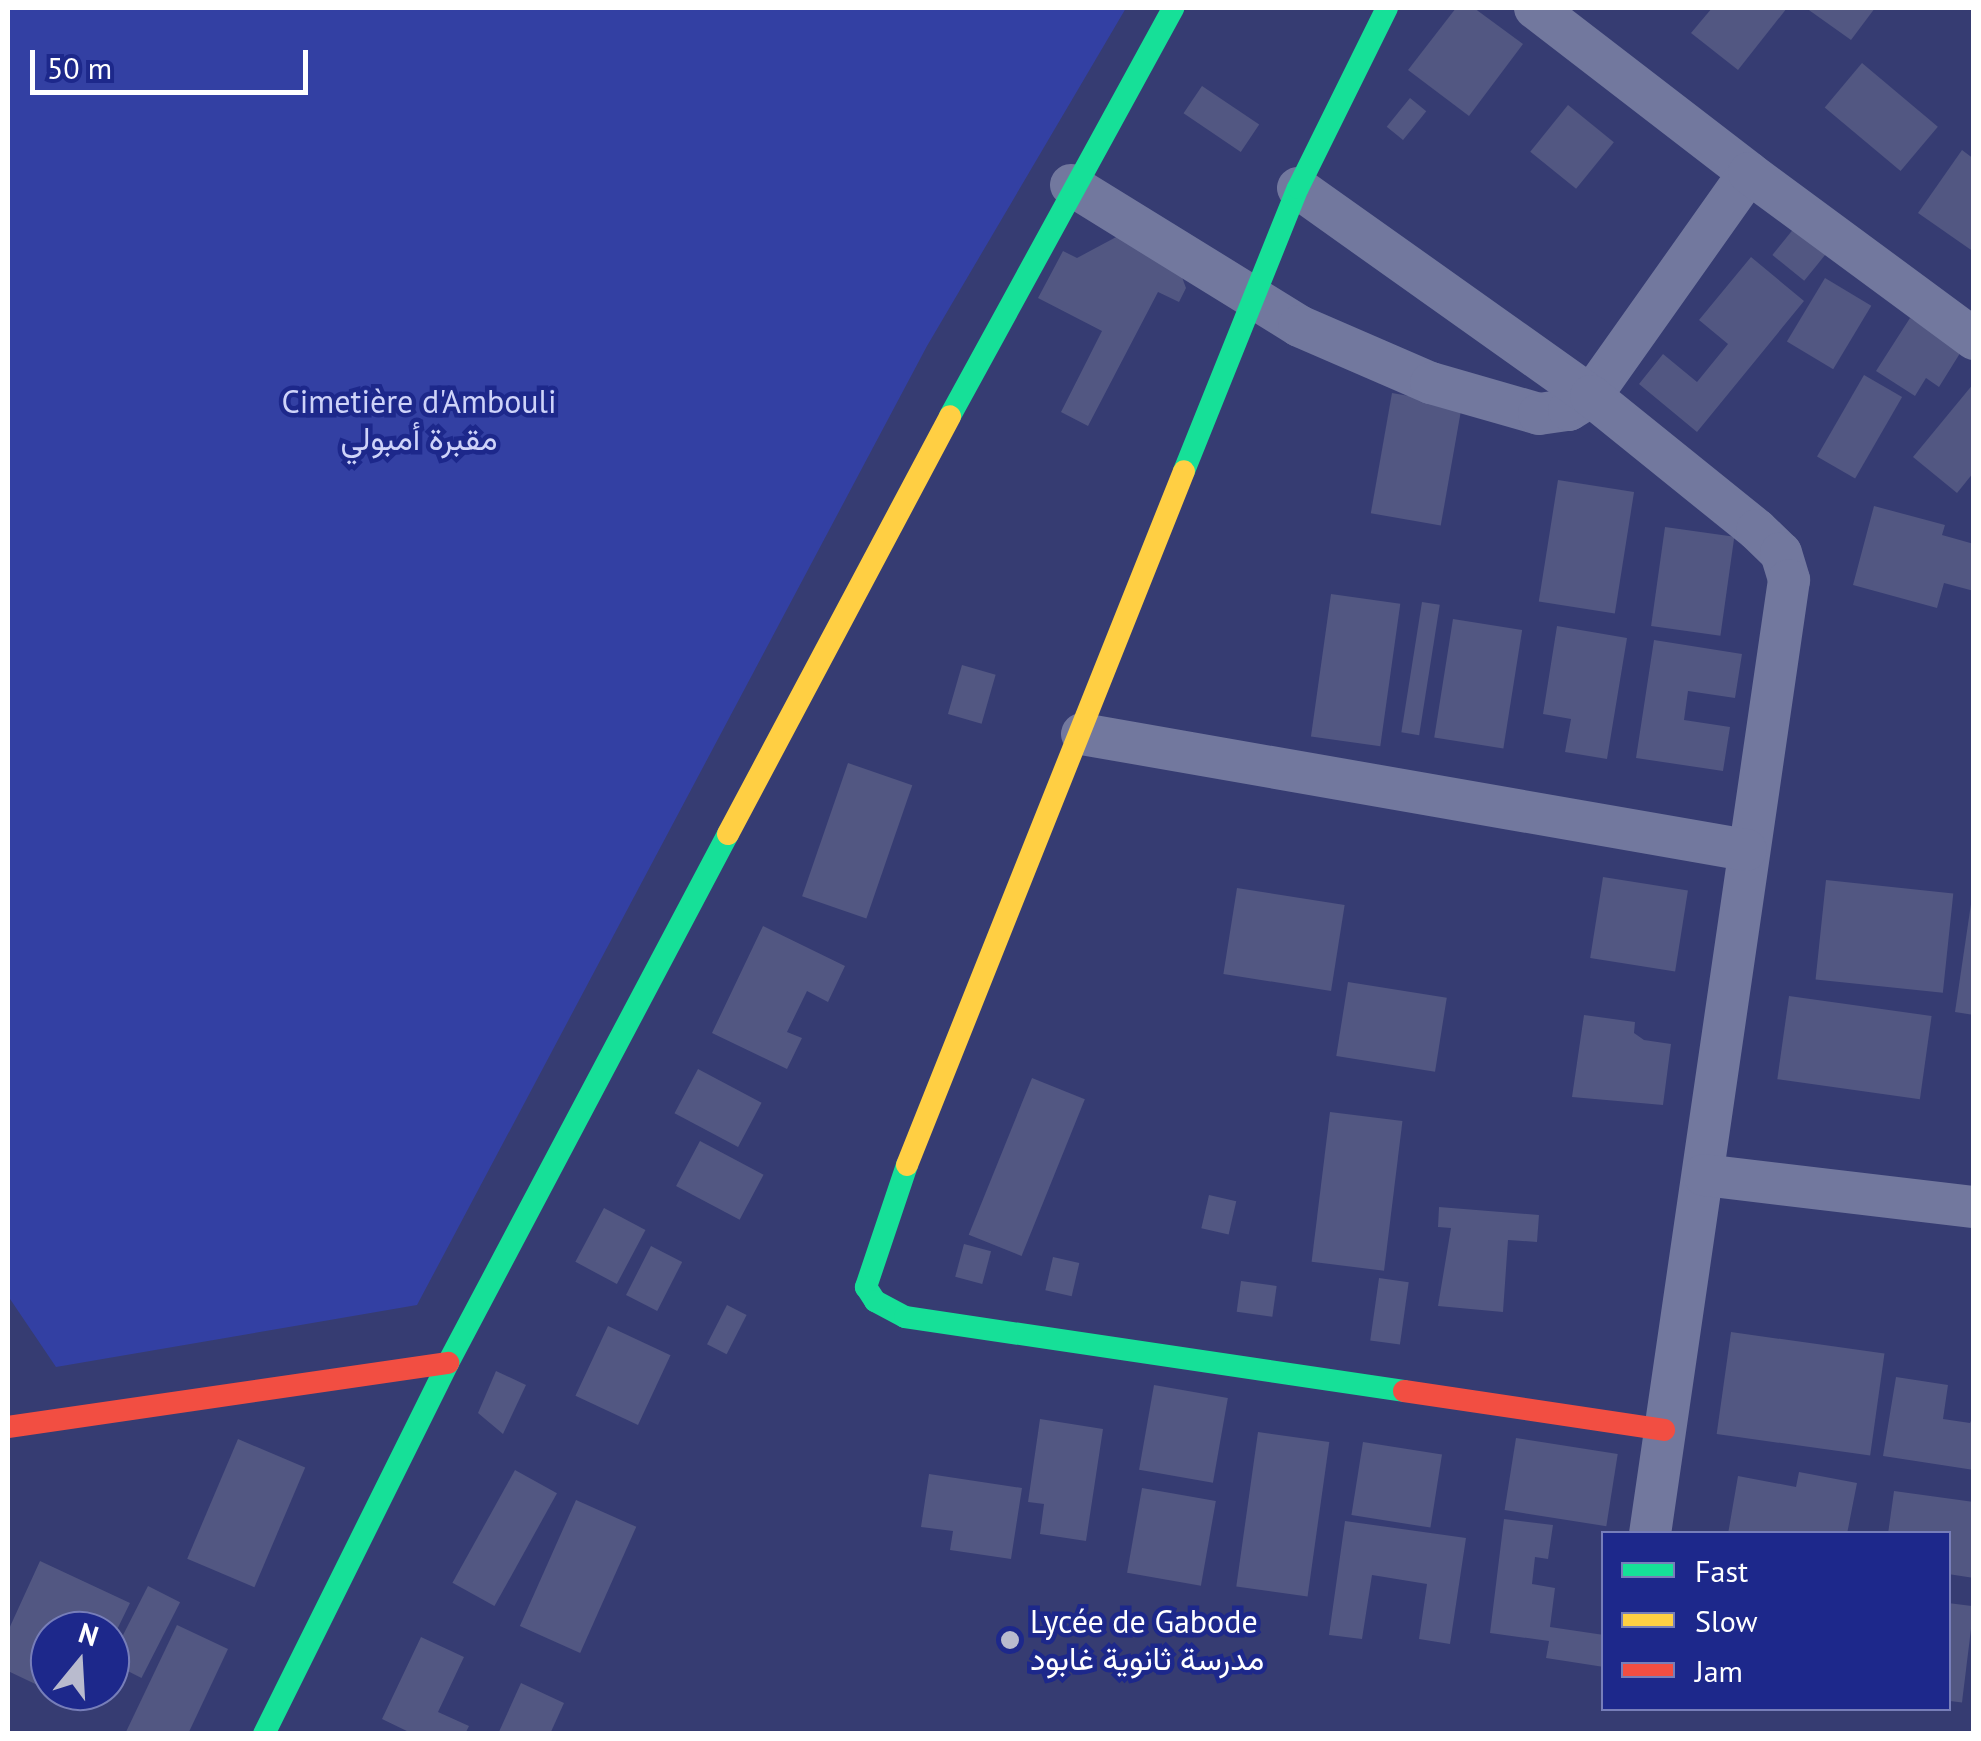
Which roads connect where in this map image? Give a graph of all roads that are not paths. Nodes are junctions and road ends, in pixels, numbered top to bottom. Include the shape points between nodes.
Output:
1 (1173, 8) edge
2 (1387, 8) edge
3 (1535, 8) edge
4 (1749, 173) junction
5 (1071, 185) junction
6 (1298, 188) junction
7 (1252, 300) junction
8 (1974, 339) edge
9 (1591, 396) junction
10 (1082, 734) junction
11 (1746, 850) junction
12 (1704, 1175) junction
13 (1974, 1207) edge
14 (448, 1363) junction
15 (8, 1427) edge
16 (1664, 1430) junction
17 (1650, 1531) edge
18 (264, 1734) edge

1 - 5 street
2 - 6 street
3 - 4 street
4 - 8 street
4 - 9 street
5 - 7 street
5 - 14 street
6 - 7 street
6 - 9 street
7 - 9 street via 1388,366 1506,407 1539,414 1569,410
7 - 10 street
9 - 11 street via 1781,553 1788,580
10 - 11 street
10 - 16 street via 876,1239 866,1270 875,1301 905,1318
11 - 12 street
12 - 13 street
12 - 16 street
14 - 15 street
14 - 18 street
16 - 17 street

